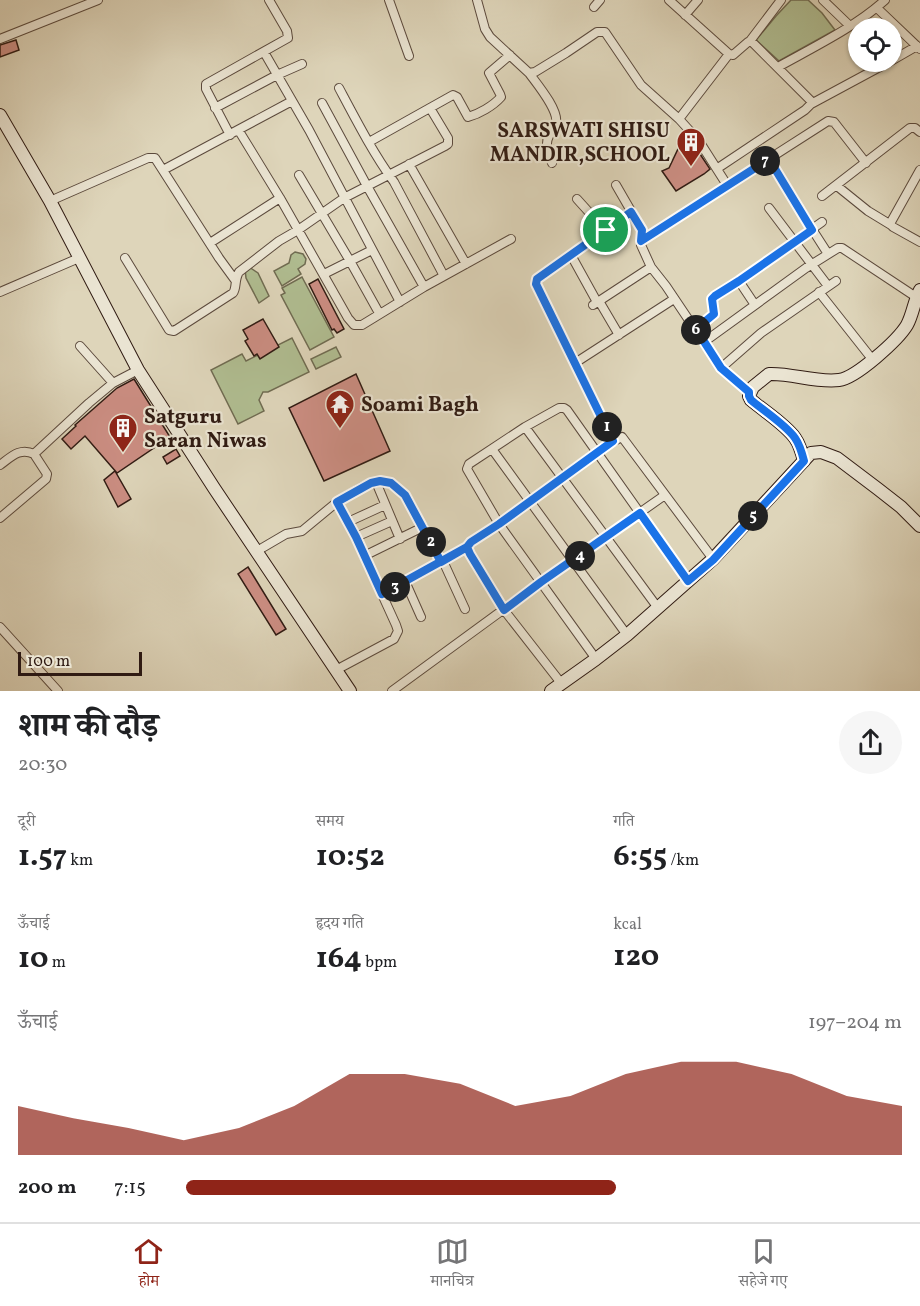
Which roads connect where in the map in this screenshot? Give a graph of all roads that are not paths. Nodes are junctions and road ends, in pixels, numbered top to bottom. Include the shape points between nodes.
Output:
1 (98, 0) edge
2 (269, 0) edge
3 (389, 0) edge
4 (477, 0) edge
5 (600, 0) edge
6 (669, 0) edge
7 (698, 0) edge
8 (781, 0) edge
9 (823, 0) edge
10 (885, 0) edge
11 (594, 7) dead end
12 (877, 8) junction
13 (685, 15) junction
14 (862, 18) edge
15 (848, 24) edge
16 (848, 27) edge
17 (0, 39) edge
18 (750, 41) junction
19 (918, 48) edge
20 (264, 52) junction
21 (729, 54) junction
22 (510, 55) junction
23 (902, 55) edge
24 (409, 56) dead end
25 (302, 64) dead end
26 (778, 68) junction
27 (870, 72) edge
28 (529, 73) junction
29 (278, 75) junction
30 (339, 88) dead end
31 (292, 101) junction
32 (322, 103) dead end
33 (811, 104) junction
34 (215, 108) junction
35 (430, 108) junction
36 (0, 115) edge
37 (679, 119) junction
38 (239, 131) junction
39 (920, 132) edge
40 (230, 135) junction
41 (369, 142) junction
42 (769, 159) junction
43 (866, 163) junction
44 (552, 164) dead end
45 (409, 165) junction
46 (718, 168) junction
47 (163, 170) junction
48 (920, 170) edge
49 (298, 175) dead end
50 (388, 175) junction
51 (616, 185) dead end
52 (367, 186) junction
53 (727, 186) junction
54 (837, 186) junction
55 (822, 196) dead end
56 (280, 198) junction
57 (344, 198) junction
58 (577, 199) dead end
59 (50, 201) junction
60 (769, 208) dead end
61 (631, 212) junction
62 (322, 214) junction
63 (822, 222) dead end
64 (891, 225) junction
65 (298, 230) junction
66 (606, 230) junction
67 (812, 230) junction
68 (511, 239) dead end
69 (641, 241) junction
70 (920, 242) edge
71 (210, 243) junction
72 (794, 243) junction
73 (372, 250) junction
74 (828, 254) junction
75 (571, 255) junction
76 (79, 258) junction
77 (125, 258) dead end
78 (350, 261) junction
79 (466, 264) junction
80 (812, 265) junction
81 (651, 267) junction
82 (324, 274) junction
83 (444, 276) junction
84 (235, 279) junction
85 (836, 280) dead end
86 (739, 281) junction
87 (828, 286) junction
88 (424, 287) junction
89 (0, 292) edge
90 (819, 292) junction
91 (918, 293) edge
92 (674, 299) junction
93 (400, 302) junction
94 (596, 303) junction
95 (755, 305) junction
96 (379, 314) junction
97 (696, 329) junction
98 (620, 335) junction
99 (704, 342) junction
100 (80, 346) dead end
101 (872, 359) junction
102 (575, 363) junction
103 (721, 368) junction
104 (138, 370) junction
105 (113, 383) junction
106 (749, 392) junction
107 (525, 427) junction
108 (613, 441) junction
109 (492, 449) junction
110 (597, 453) junction
111 (34, 454) junction
112 (804, 461) junction
113 (0, 465) edge
114 (562, 478) junction
115 (376, 482) junction
116 (665, 495) junction
117 (530, 500) junction
118 (337, 502) junction
119 (385, 505) junction
120 (640, 513) junction
121 (0, 518) edge
122 (392, 521) junction
123 (348, 522) junction
124 (499, 524) junction
125 (920, 526) edge
126 (423, 528) junction
127 (356, 537) junction
128 (606, 537) junction
129 (400, 539) junction
130 (467, 547) junction
131 (257, 551) junction
132 (364, 556) junction
133 (573, 560) junction
134 (713, 560) junction
135 (442, 561) junction
136 (405, 581) junction
137 (688, 581) junction
138 (541, 582) junction
139 (382, 594) junction
140 (658, 608) junction
141 (465, 609) dead end
142 (504, 610) junction
143 (421, 617) dead end
144 (0, 627) edge
145 (627, 635) junction
146 (596, 659) junction
147 (336, 670) junction
148 (556, 687) edge
149 (58, 691) edge
150 (350, 691) edge
151 (392, 691) edge

1 - 17 street
2 - 20 street via 288,36
3 - 24 street
4 - 22 street via 488,34
5 - 11 street
6 - 13 street
7 - 13 street
8 - 18 street
9 - 15 street
10 - 12 street
12 - 14 street
12 - 19 street
13 - 21 street
16 - 26 street
18 - 21 street
18 - 26 street
19 - 23 street
20 - 29 street
20 - 34 street via 207,82 206,89
21 - 37 street
22 - 28 street
22 - 35 street via 489,73 500,94 498,101 469,117 455,95
25 - 29 street
26 - 33 street
27 - 33 street
28 - 37 street via 603,31 641,85
28 - 44 street via 548,100 556,120 547,142
29 - 31 street
29 - 34 street
30 - 41 street
31 - 38 street
31 - 57 street
32 - 52 street
33 - 46 street
34 - 40 street
35 - 41 street
35 - 45 street via 448,144
36 - 59 street
37 - 46 street
38 - 40 street
38 - 56 street
39 - 43 street via 910,128
40 - 47 street
41 - 50 street
42 - 43 street via 830,120
42 - 53 street
42 - 67 street
43 - 54 street
45 - 50 street
45 - 79 street
46 - 53 street
47 - 59 street via 156,158 148,158
47 - 71 street
48 - 64 street
49 - 62 street
50 - 52 street
50 - 83 street
51 - 61 street
52 - 57 street
52 - 88 street
53 - 69 street
54 - 55 street
54 - 64 street
56 - 65 street
56 - 71 street
57 - 62 street
57 - 73 street
58 - 66 street
59 - 76 street
60 - 72 street
61 - 66 street
61 - 69 street via 642,230
62 - 65 street
62 - 78 street
63 - 67 street
64 - 70 street
65 - 82 street
65 - 84 street via 242,268
66 - 75 street
67 - 72 street
67 - 74 street
68 - 79 street
69 - 81 street
71 - 84 street
72 - 80 street
72 - 86 street
73 - 78 street
73 - 93 street
74 - 80 street
74 - 91 street via 842,248
75 - 94 street
75 - 102 street via 537,279 536,284
76 - 89 street
76 - 104 street
77 - 84 street via 171,332 233,293
78 - 82 street
78 - 96 street
79 - 83 street
80 - 87 street
80 - 95 street
81 - 92 street
81 - 94 street
82 - 96 street via 354,325 362,325
83 - 88 street
85 - 87 street
86 - 95 street
86 - 97 street via 712,299 714,314
87 - 90 street
88 - 93 street
90 - 101 street
90 - 103 street via 761,333
91 - 101 street via 906,326
92 - 97 street
92 - 98 street
93 - 96 street
94 - 98 street
95 - 99 street
97 - 99 street
98 - 102 street
99 - 103 street
100 - 105 street
101 - 106 street via 853,375 839,380 769,374
102 - 108 street
103 - 106 street
104 - 105 street
104 - 131 street
105 - 111 street
106 - 112 street via 751,400 790,432
107 - 109 street
107 - 110 street via 565,408
107 - 114 street
108 - 110 street
108 - 116 street via 624,438
109 - 117 street
109 - 124 street via 466,468
110 - 114 street
110 - 120 street
111 - 113 street via 18,452
111 - 121 street via 47,474 45,481
112 - 125 street via 816,452 837,458
112 - 134 street
114 - 117 street
114 - 128 street
115 - 118 street
115 - 119 street
115 - 126 street via 391,483 402,491
116 - 120 street
116 - 134 street
117 - 124 street
117 - 133 street
118 - 123 street
118 - 131 street via 304,529 286,534
119 - 122 street
119 - 123 street
120 - 128 street
120 - 137 street
122 - 127 street
122 - 129 street
123 - 127 street
124 - 130 street
124 - 138 street
126 - 129 street
126 - 135 street
127 - 132 street
128 - 133 street
128 - 140 street
129 - 132 street
130 - 135 street
130 - 142 street
131 - 147 street
132 - 139 street
133 - 138 street
133 - 145 street
134 - 137 street
135 - 136 street
135 - 141 street
136 - 139 street
136 - 143 street
137 - 140 street
138 - 142 street
138 - 146 street
139 - 147 street via 397,635
140 - 145 street
142 - 148 street
142 - 151 street
144 - 149 street
145 - 146 street
146 - 148 street
147 - 150 street

